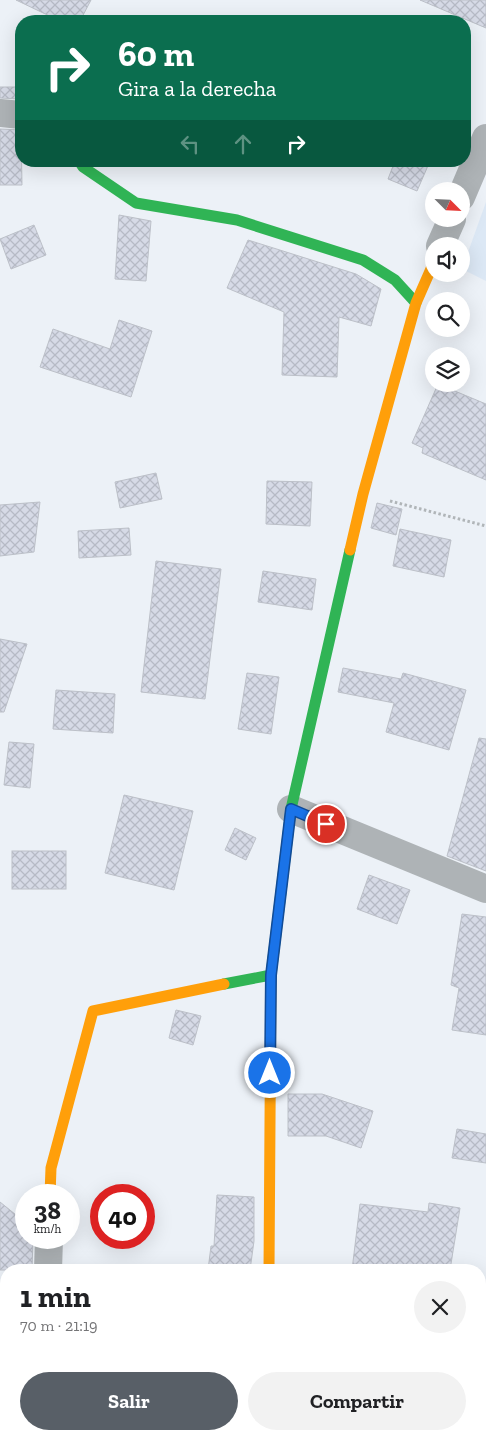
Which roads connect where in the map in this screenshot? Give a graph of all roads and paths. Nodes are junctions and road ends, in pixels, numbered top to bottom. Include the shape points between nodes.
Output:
1 (0, 113) edge
2 (15, 114) edge
3 (486, 138) edge
4 (82, 167) edge
5 (467, 182) edge
6 (425, 282) edge
7 (416, 303) junction
8 (363, 494) junction
9 (486, 526) edge
10 (291, 809) junction
11 (486, 889) edge
12 (271, 975) junction
13 (50, 1184) edge
14 (49, 1249) edge
15 (48, 1264) edge
16 (269, 1264) edge

1 - 2 street
3 - 5 street
4 - 7 street via 136,204 237,220 363,260 395,280
6 - 7 street
7 - 8 street
8 - 9 path
8 - 10 street
10 - 11 street
10 - 12 street
12 - 13 street via 93,1011 51,1168
12 - 16 street
14 - 15 street

